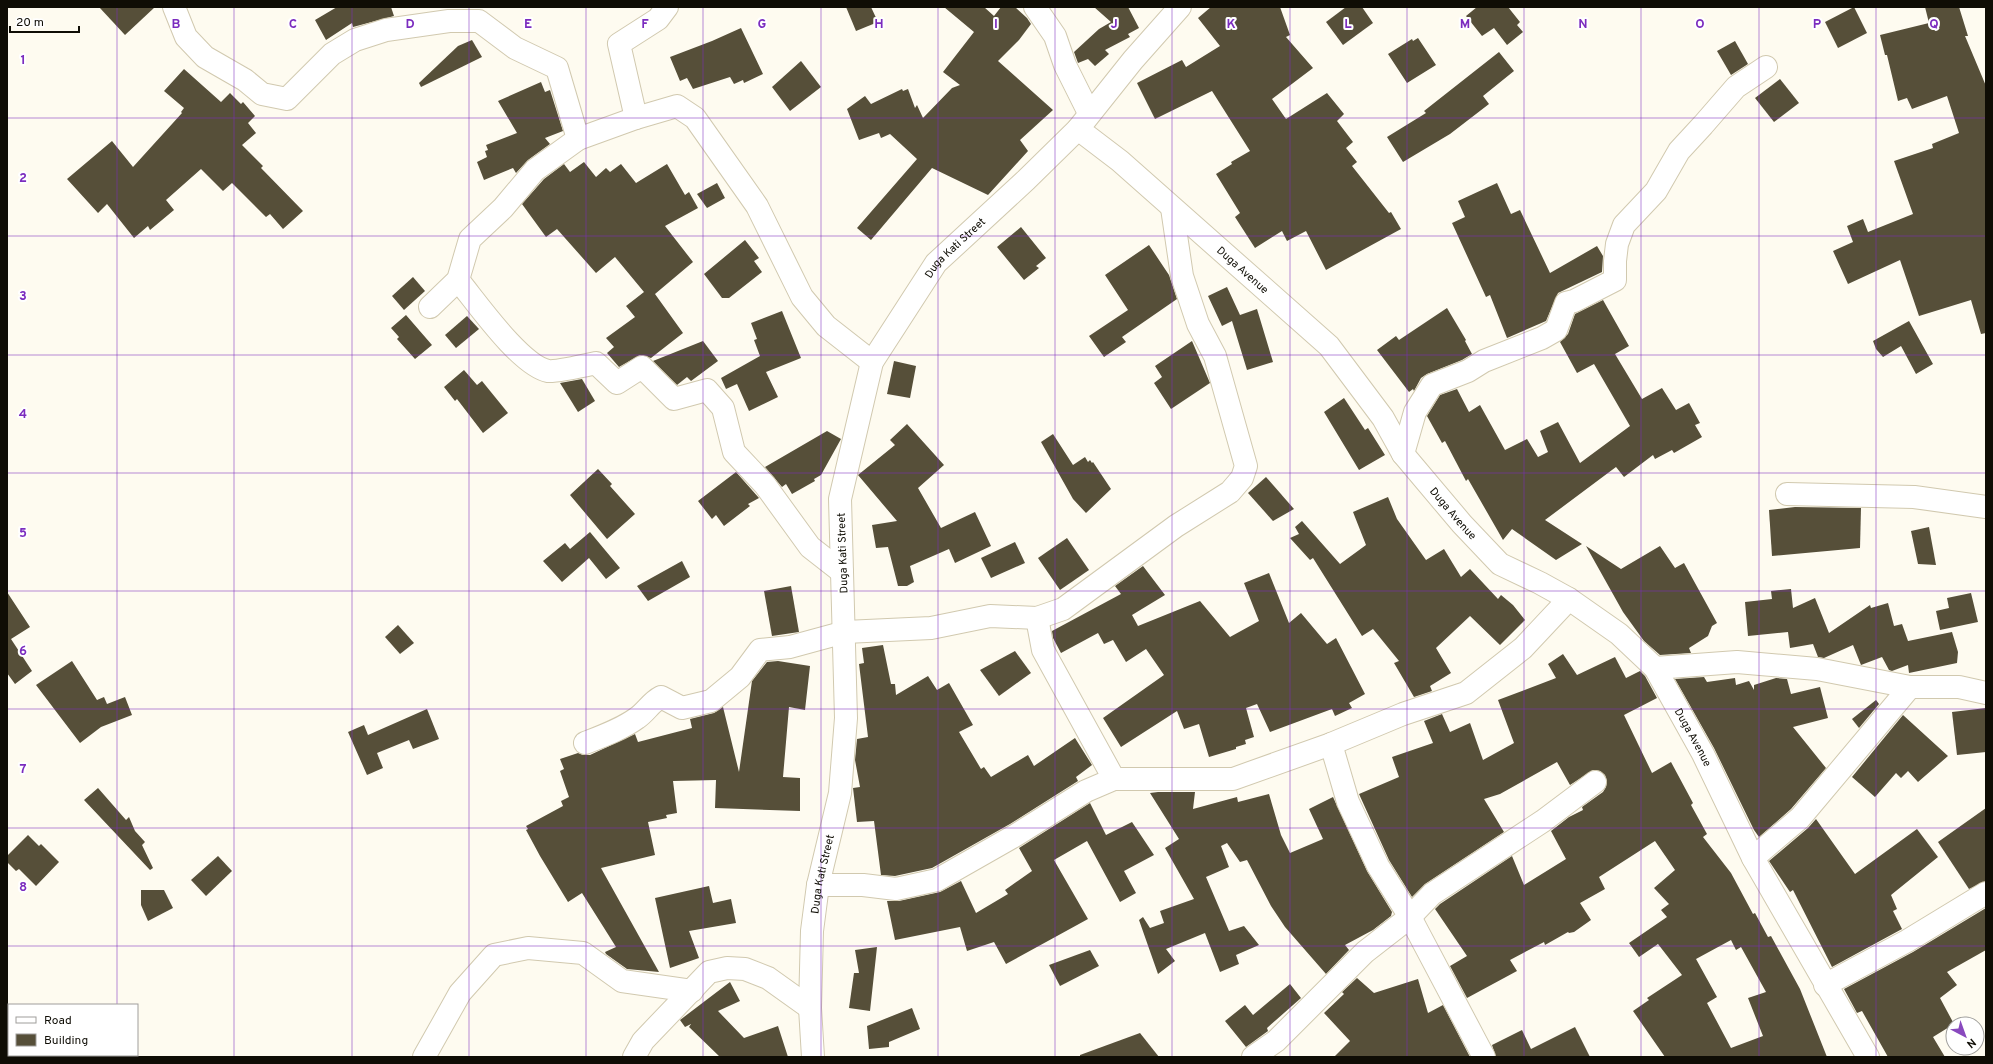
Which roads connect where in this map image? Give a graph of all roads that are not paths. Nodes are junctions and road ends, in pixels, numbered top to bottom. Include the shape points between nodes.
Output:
1 (174, 7) edge
2 (667, 7) edge
3 (1035, 7) edge
4 (1180, 7) edge
5 (474, 14) edge
6 (1766, 67) dead end
7 (636, 118) junction
8 (1084, 121) junction
9 (578, 139) junction
10 (1172, 208) junction
11 (458, 280) junction
12 (430, 308) dead end
13 (872, 362) junction
14 (1402, 454) junction
15 (1787, 494) dead end
16 (1986, 507) edge
17 (842, 572) junction
18 (1569, 599) junction
19 (1037, 618) junction
20 (845, 632) junction
21 (1655, 668) junction
22 (1910, 688) junction
23 (1986, 693) edge
24 (585, 743) dead end
25 (1331, 744) junction
26 (1114, 779) junction
27 (1595, 782) dead end
28 (1753, 858) junction
29 (818, 885) junction
30 (1986, 893) edge
31 (1410, 917) junction
32 (1825, 985) junction
33 (692, 991) junction
34 (810, 1008) junction
35 (424, 1057) edge
36 (634, 1057) edge
37 (813, 1057) edge
38 (1253, 1057) edge
39 (1484, 1057) edge
40 (1868, 1057) edge

1 - 5 street via 186,37 205,57 245,80 262,94 286,98 332,54 355,40 386,30 449,21
2 - 7 street via 658,20 619,44
3 - 8 street via 1055,36
4 - 8 street
5 - 9 street via 515,48 557,68
6 - 14 street via 1736,87 1679,150 1656,191 1624,225 1617,244 1615,280 1566,303 1556,330 1432,385 1415,412
7 - 9 street
7 - 13 street via 677,106 695,118 757,206 802,297 826,326
8 - 10 street, Duga Avenue via 1120,160
8 - 13 street, Duga Kati Street via 1026,180 936,263
9 - 11 street via 535,170 503,208 470,239
10 - 14 street, Duga Avenue via 1329,346 1383,418
10 - 19 street via 1182,276 1198,324 1216,356 1246,466 1242,478 1230,492 1176,526 1063,609
11 - 12 street
11 - 17 street via 523,357 548,371 596,363 618,383 642,367 674,399 707,390 723,408 734,452 765,485 810,547
13 - 17 street, Duga Kati Street via 840,499
14 - 18 street, Duga Avenue via 1500,564
15 - 16 street via 1914,497
17 - 20 street, Duga Kati Street
18 - 21 street, Duga Avenue via 1619,634
18 - 25 street via 1524,648 1466,693 1404,714
19 - 20 street via 990,616 931,628
19 - 26 street via 1043,650
20 - 24 street via 790,647 760,650 740,678 711,701 682,708 661,697 637,718
20 - 29 street, Duga Kati Street via 846,718 840,793
21 - 22 street via 1737,662 1816,669
21 - 28 street, Duga Avenue via 1703,754
22 - 23 street via 1959,687
22 - 28 street via 1800,818
25 - 26 street via 1233,779
25 - 31 street via 1348,802 1378,866
26 - 29 street via 1086,791 937,880 896,889 863,885
27 - 31 street via 1537,825 1432,894
28 - 32 street, Duga Avenue
29 - 34 street, Duga Kati Street via 812,931
30 - 32 street via 1907,941
31 - 38 street via 1365,952 1276,1041
31 - 39 street
32 - 40 street, Duga Avenue
33 - 34 street via 709,972 727,968 745,969 768,978
33 - 35 street via 622,981 583,953 528,948 494,955 460,993
33 - 36 street via 643,1042
34 - 37 street, Duga Kati Street

